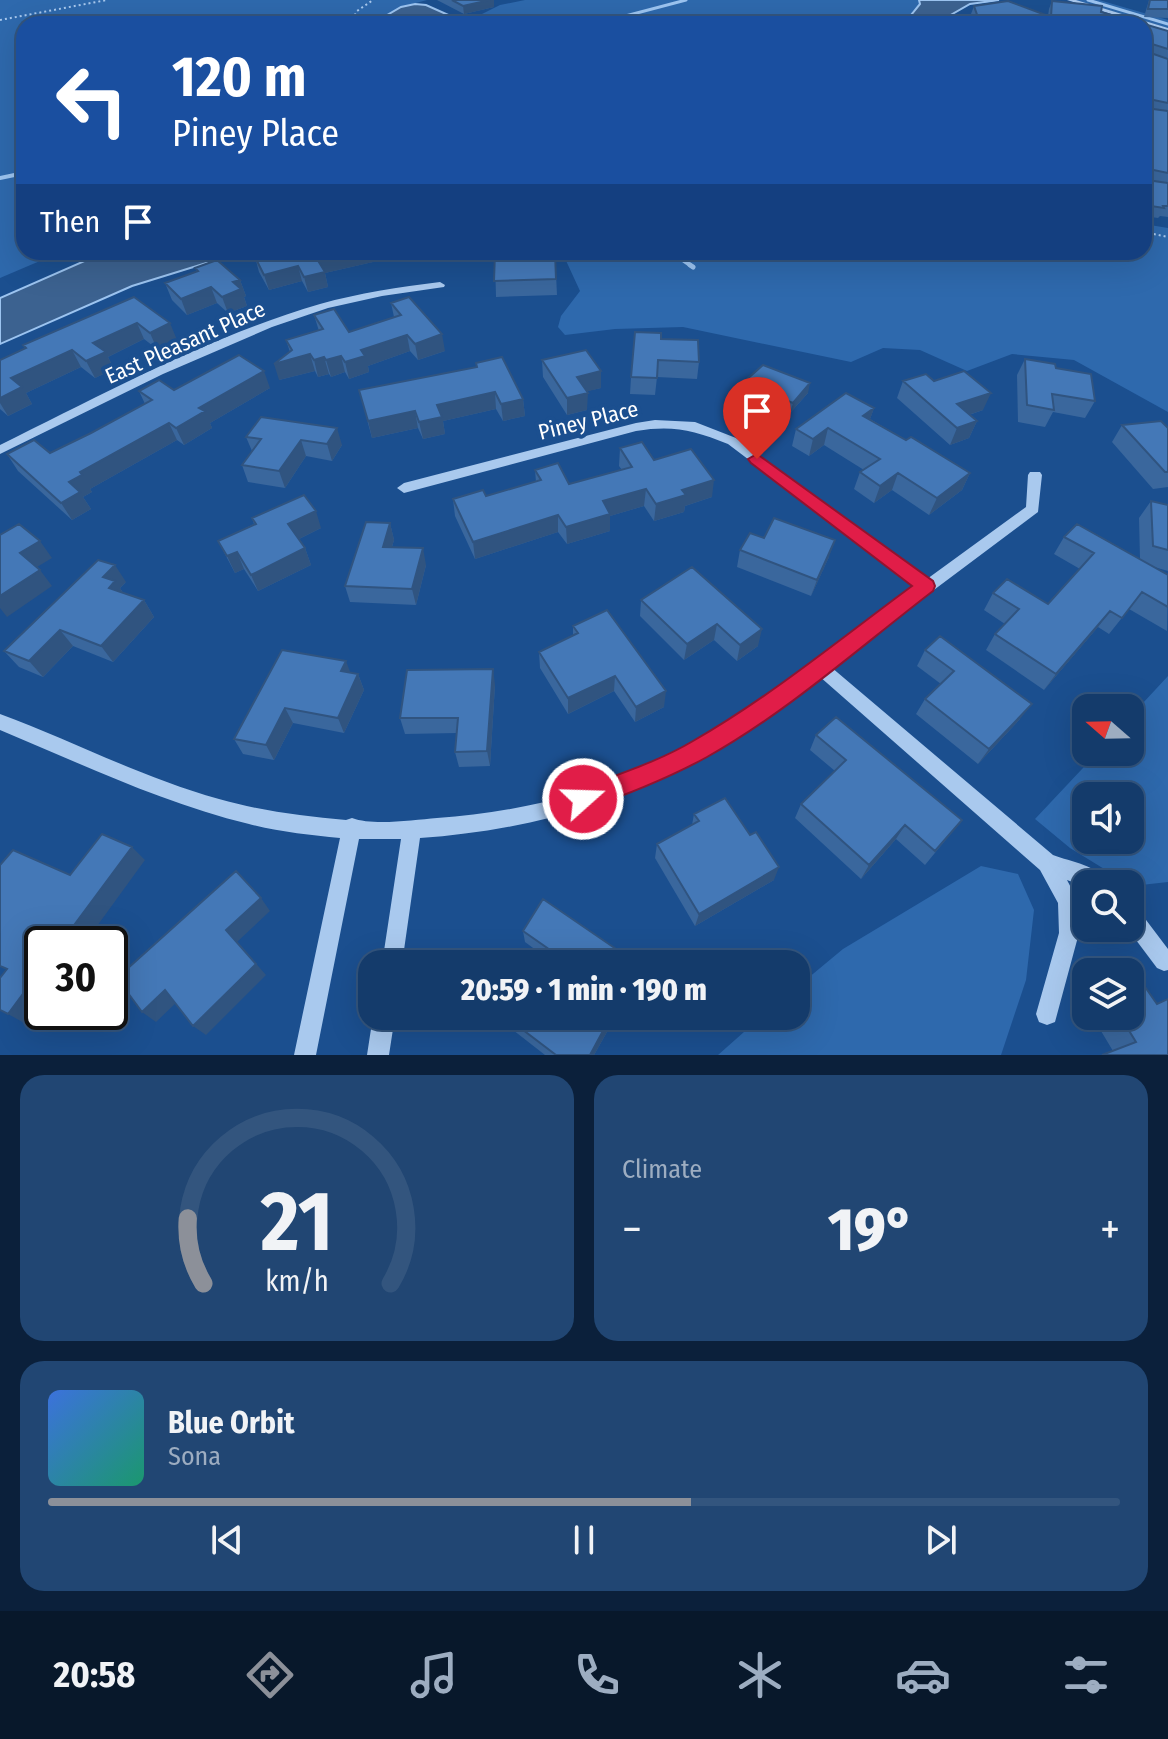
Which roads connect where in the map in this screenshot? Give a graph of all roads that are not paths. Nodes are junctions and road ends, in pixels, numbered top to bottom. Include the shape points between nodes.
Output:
1 (1070, 0) edge
2 (1122, 16) edge
3 (440, 285) dead end
4 (0, 450) edge
5 (1035, 475) dead end
6 (404, 488) dead end
7 (926, 586) junction
8 (819, 666) junction
9 (0, 722) edge
10 (352, 827) junction
11 (412, 829) junction
12 (1047, 863) junction
13 (1072, 872) edge
14 (1144, 934) edge
15 (394, 950) edge
16 (1164, 961) dead end
17 (1047, 1014) dead end
18 (382, 1030) edge
19 (305, 1055) edge
20 (378, 1055) edge

1 - 2 street
3 - 4 street, East Pleasant Place via 399,288 264,326
5 - 7 street via 1033,509
6 - 7 street, Piney Place via 636,427 695,426 732,441
7 - 8 street
8 - 11 street via 746,721 646,776 518,816
8 - 12 street
9 - 10 street via 193,800 252,816
10 - 11 street
10 - 19 street
11 - 15 street
12 - 13 street
12 - 17 street via 1068,901 1069,933
14 - 16 street
18 - 20 street

